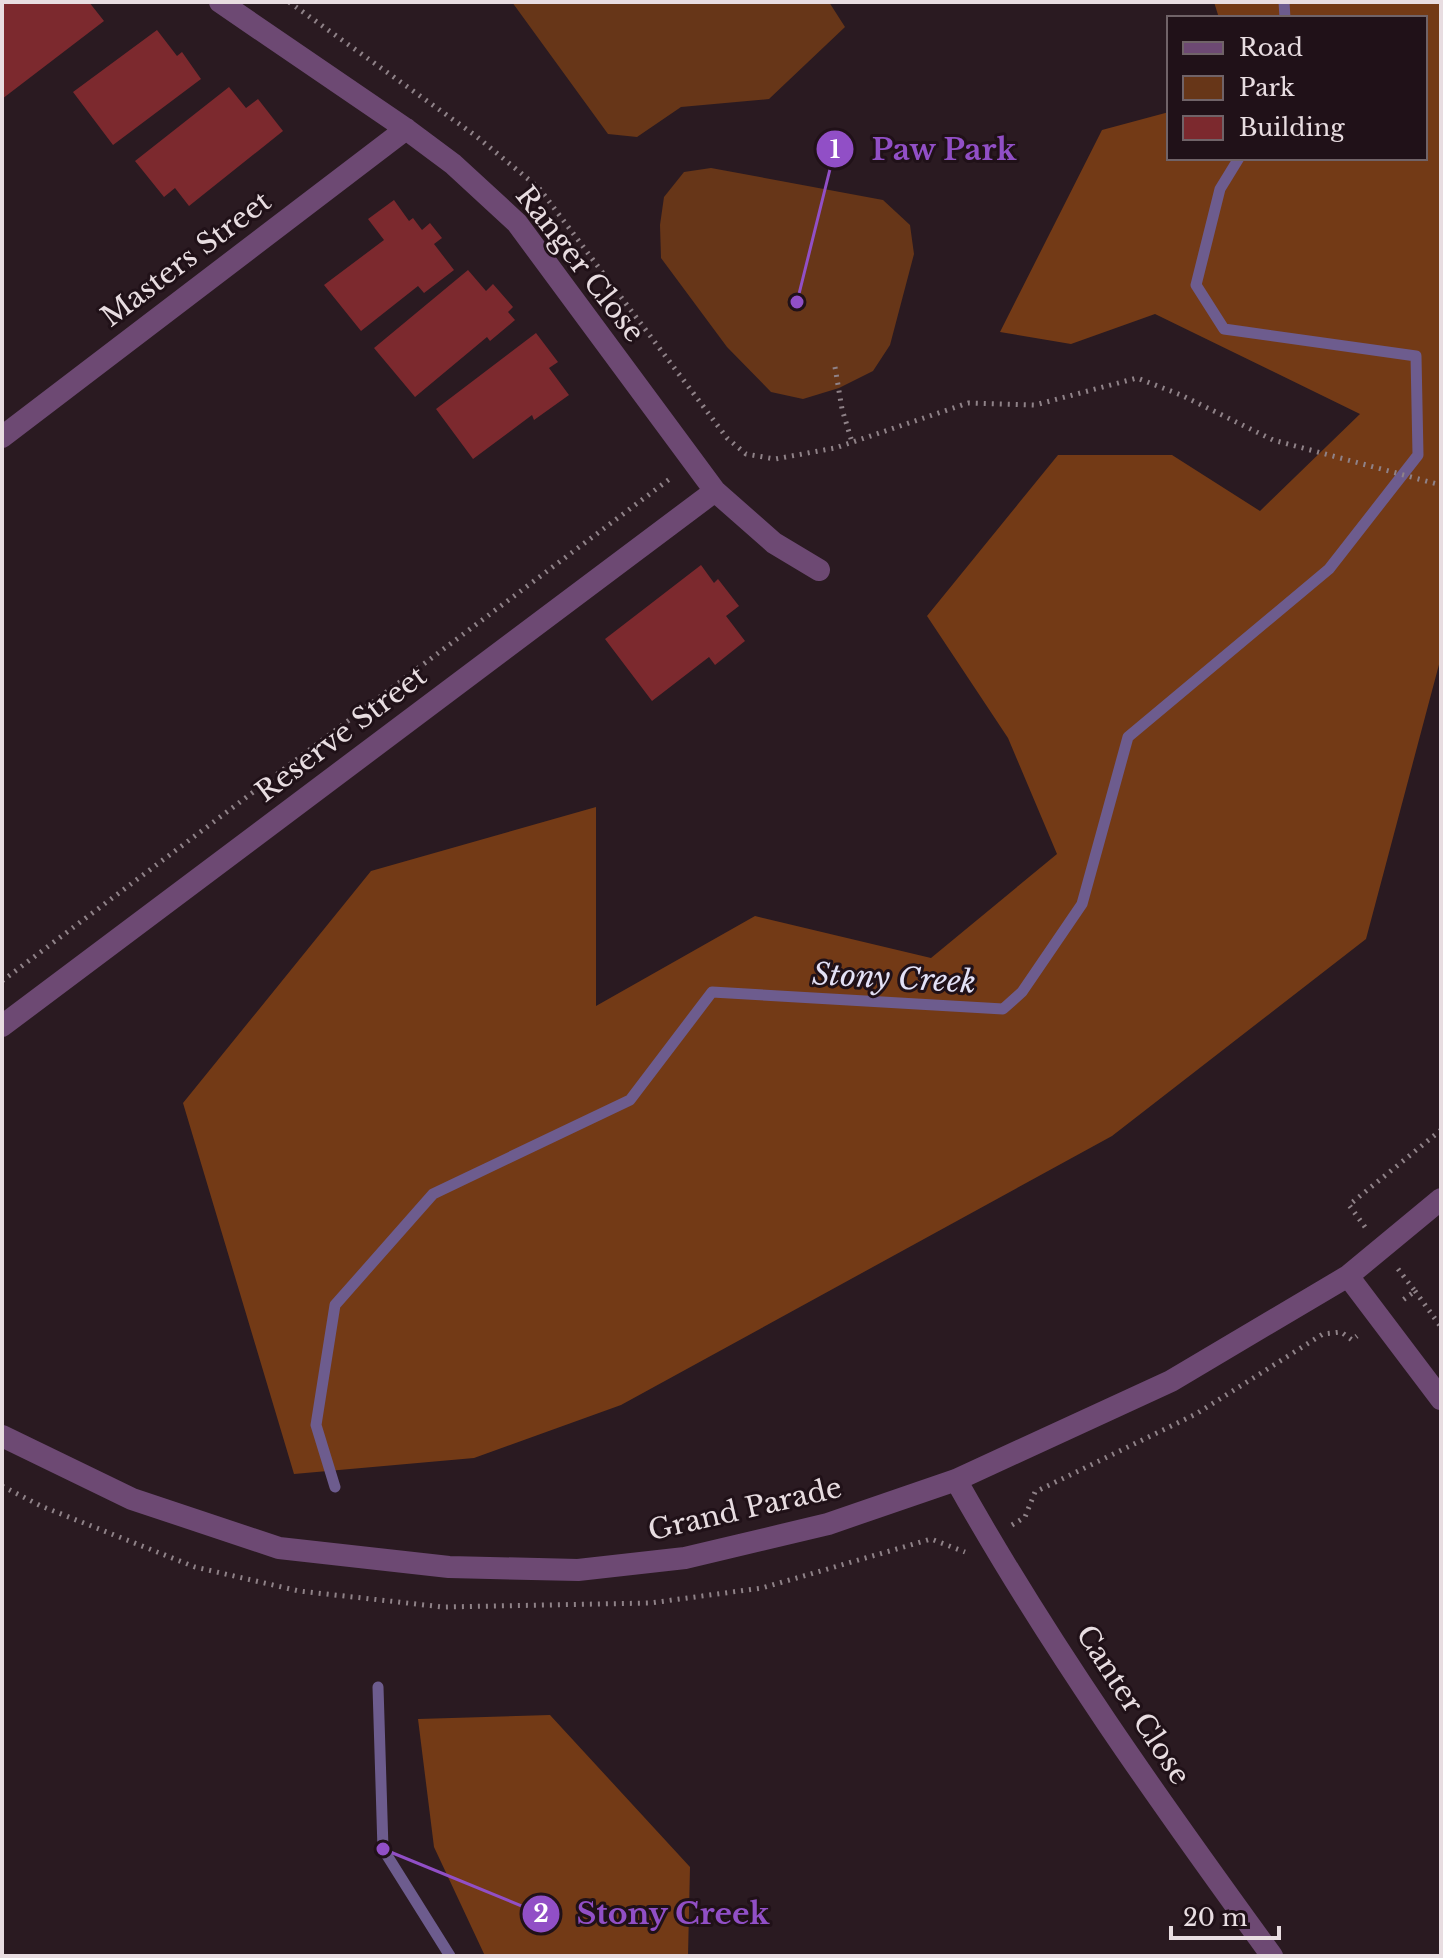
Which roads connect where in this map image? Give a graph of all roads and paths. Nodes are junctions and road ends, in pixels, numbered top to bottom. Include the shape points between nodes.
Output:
1 (220, 2) edge
2 (289, 2) edge
3 (406, 129) junction
4 (835, 367) dead end
5 (2, 437) edge
6 (852, 442) junction
7 (667, 481) dead end
8 (1440, 485) edge
9 (715, 491) junction
10 (819, 570) dead end
11 (2, 981) edge
12 (2, 1026) edge
13 (1441, 1130) edge
14 (1441, 1199) edge
15 (1349, 1205) dead end
16 (1348, 1276) junction
17 (1415, 1291) dead end
18 (1441, 1327) edge
19 (1352, 1340) dead end
20 (1441, 1399) edge
21 (2, 1436) edge
22 (956, 1480) junction
23 (1019, 1521) dead end
24 (1272, 1956) edge

1 - 3 street, Ranger Close
2 - 6 path via 476,136 539,188 727,438 746,454 775,459
3 - 5 street, Masters Street
3 - 9 street, Ranger Close via 517,223
4 - 6 path
6 - 8 path via 968,403 1035,405 1137,378 1273,440
7 - 11 path
9 - 10 street, Ranger Close via 774,543
9 - 12 street, Reserve Street
13 - 15 path
14 - 16 street, Grand Parade
16 - 20 street
16 - 22 street, Grand Parade via 1171,1381
17 - 18 path
19 - 23 path via 1341,1332 1323,1334 1196,1414 1035,1492
21 - 22 street, Grand Parade via 132,1499 279,1548 449,1567 578,1570 685,1558 828,1524
22 - 24 street, Canter Close via 1136,1769

